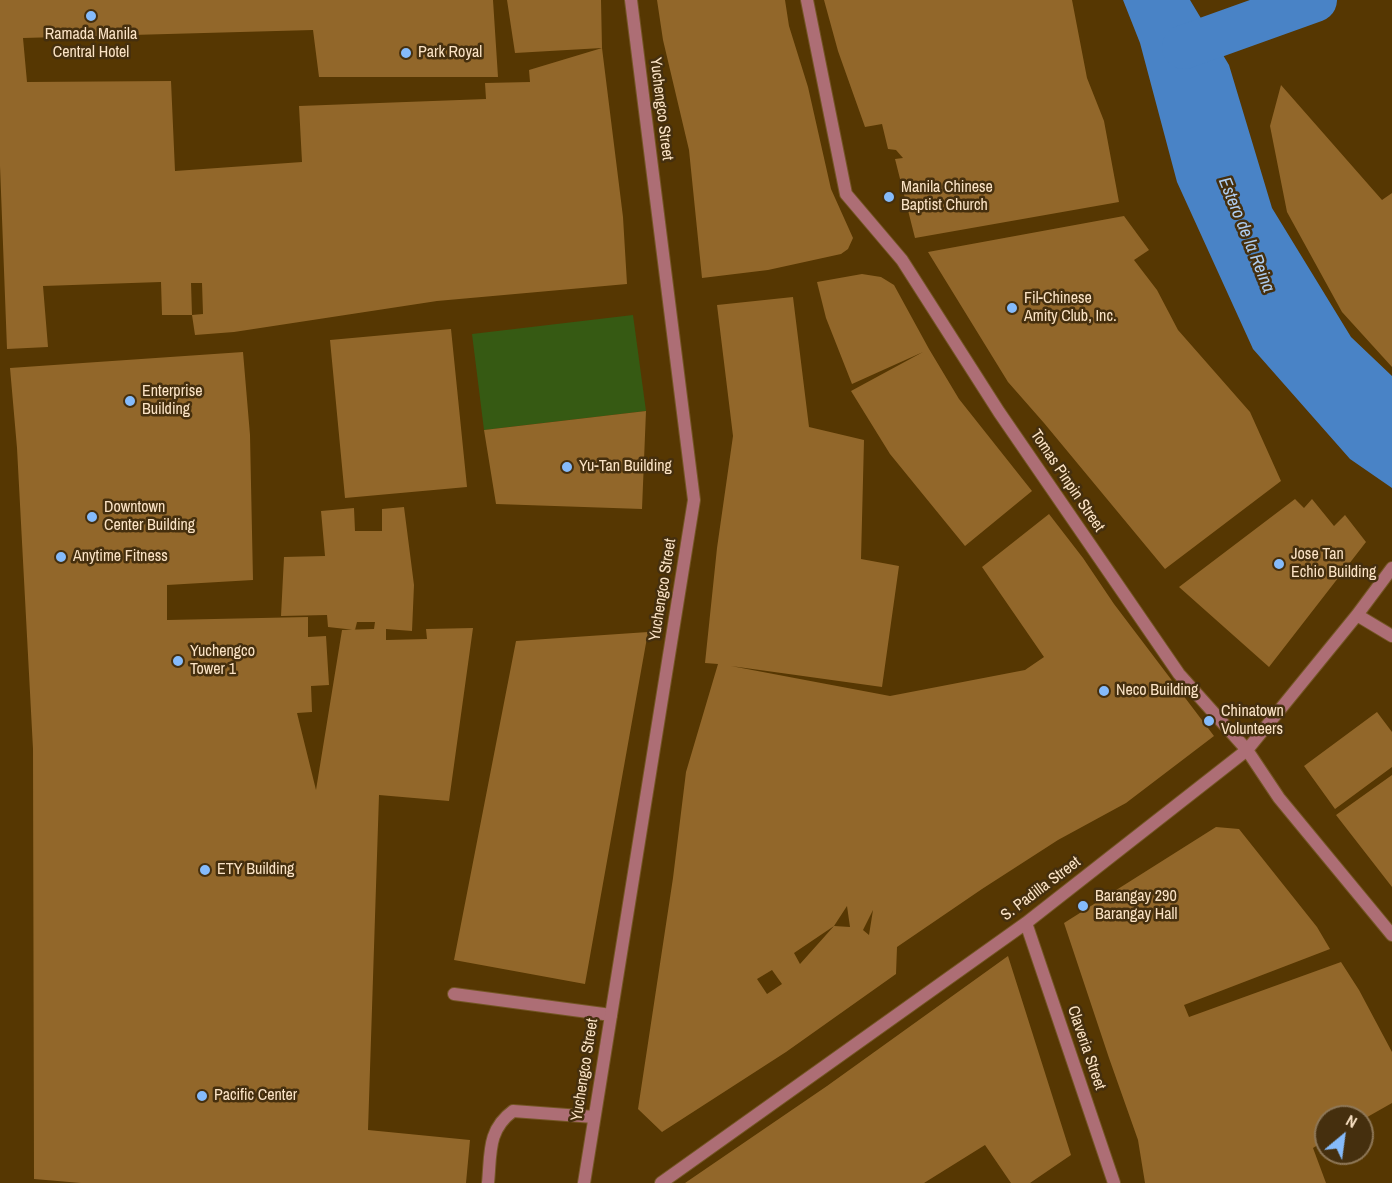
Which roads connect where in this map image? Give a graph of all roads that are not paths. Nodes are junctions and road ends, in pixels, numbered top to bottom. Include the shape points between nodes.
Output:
1 (631, 0) edge
2 (807, 0) edge
3 (1392, 568) edge
4 (1357, 615) junction
5 (1392, 636) edge
6 (1247, 750) junction
7 (1026, 923) junction
8 (1392, 935) edge
9 (454, 994) dead end
10 (610, 1015) junction
11 (594, 1117) junction
12 (488, 1183) edge
13 (584, 1183) edge
14 (661, 1183) edge
15 (1114, 1183) edge

1 - 10 street, Yuchengco Street via 694,500
2 - 6 street, Tomas Pinpin Street via 846,194 903,260 999,412 1179,674
3 - 4 street, S. Padilla Street
4 - 5 street
4 - 6 street, S. Padilla Street
6 - 7 street, S. Padilla Street
6 - 8 street, Tomas Pinpin Street via 1279,798
7 - 14 street, S. Padilla Street
7 - 15 street, Claveria Street
9 - 10 street
10 - 11 street, Yuchengco Street
11 - 12 street via 513,1111 493,1134
11 - 13 street, Yuchengco Street

